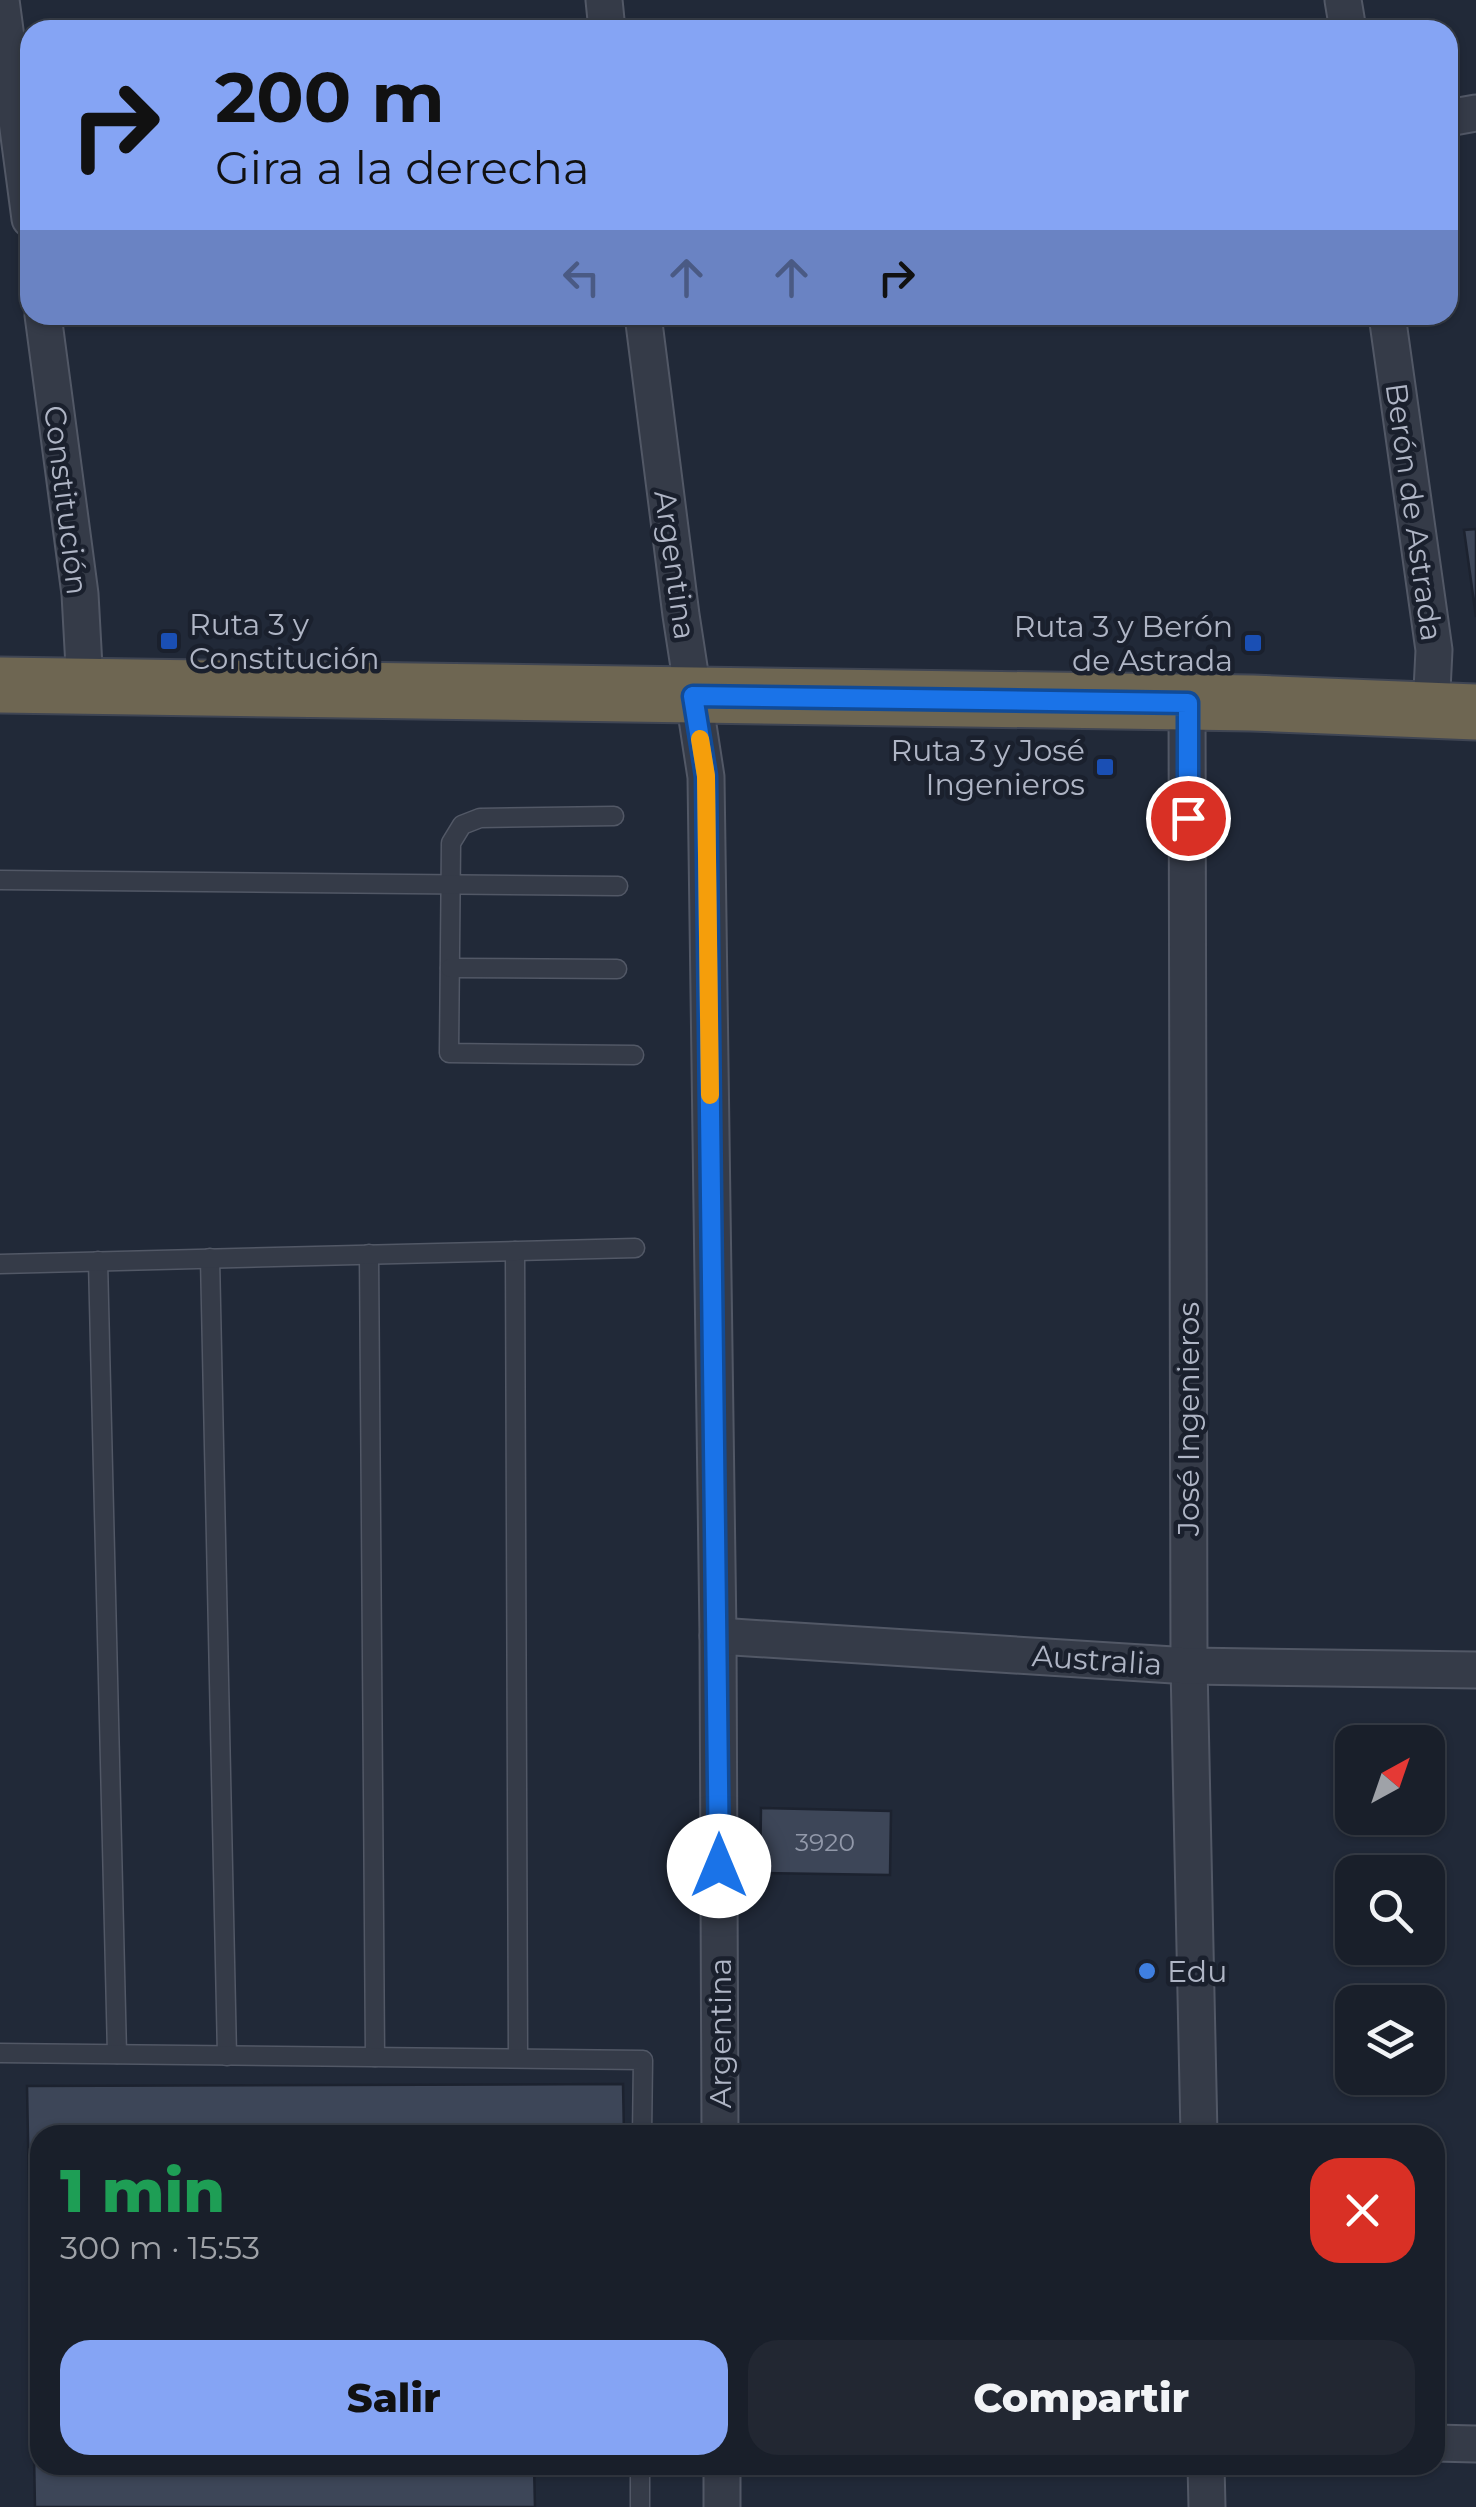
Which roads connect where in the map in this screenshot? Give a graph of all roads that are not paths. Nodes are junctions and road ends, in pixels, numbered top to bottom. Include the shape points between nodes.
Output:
1 (1, 0) edge
2 (20, 143) edge
3 (44, 325) edge
4 (644, 325) edge
5 (1388, 325) edge
6 (0, 684) edge
7 (85, 684) junction
8 (693, 696) junction
9 (1188, 703) junction
10 (1454, 711) edge
11 (614, 816) dead end
12 (0, 880) edge
13 (451, 884) junction
14 (618, 886) dead end
15 (450, 968) junction
16 (617, 969) dead end
17 (634, 1055) dead end
18 (634, 1248) dead end
19 (514, 1251) junction
20 (369, 1254) junction
21 (210, 1258) junction
22 (98, 1262) junction
23 (0, 1264) edge
24 (718, 1636) junction
25 (1189, 1666) junction
26 (1476, 1670) edge
27 (0, 2053) edge
28 (116, 2054) junction
29 (227, 2056) junction
30 (374, 2057) junction
31 (518, 2058) junction
32 (642, 2125) edge
33 (720, 2125) edge
34 (1199, 2125) edge
35 (1445, 2443) edge
36 (1476, 2444) edge
37 (640, 2475) edge
38 (722, 2475) edge
39 (1206, 2475) edge
40 (640, 2507) edge
41 (722, 2507) edge
42 (1207, 2507) edge

1 - 2 street
3 - 7 street, Constitución via 80,594
4 - 8 street, Argentina
5 - 10 street, Berón de Astrada via 1434,650
6 - 7 highway
7 - 8 highway
8 - 9 highway
8 - 24 street, Argentina via 706,776
9 - 10 highway
9 - 25 street, José Ingenieros
11 - 13 lane via 480,818 462,826 451,843
12 - 13 lane
13 - 14 lane
13 - 15 lane
15 - 16 lane
15 - 17 lane via 449,1053
18 - 19 lane
19 - 20 lane
19 - 31 lane
20 - 21 lane
20 - 30 lane
21 - 22 lane
21 - 29 lane
22 - 23 lane
22 - 28 lane
24 - 25 street, Australia
24 - 33 street, Argentina
25 - 26 street, Australia
25 - 34 street, José Ingenieros
27 - 28 lane
28 - 29 lane
29 - 30 lane
30 - 31 lane
31 - 32 lane via 642,2060
35 - 36 street
37 - 40 lane
38 - 41 street
39 - 42 street

